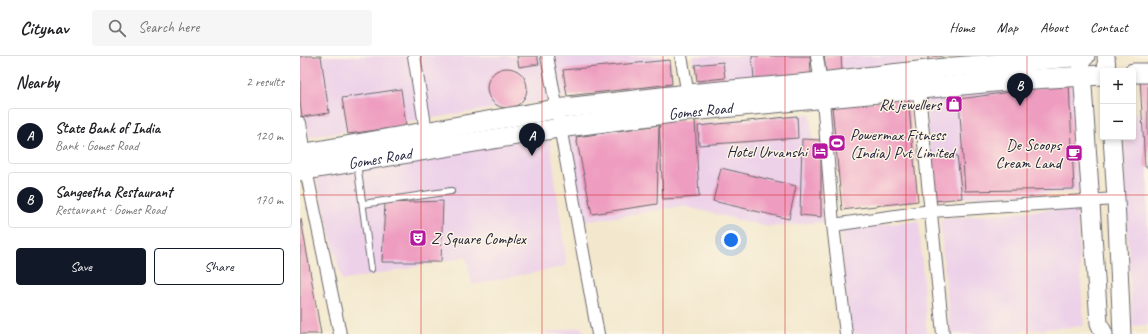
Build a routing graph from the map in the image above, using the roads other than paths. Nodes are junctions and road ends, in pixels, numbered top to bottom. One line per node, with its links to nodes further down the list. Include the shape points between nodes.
1 (414, 56): 20 (street)
2 (547, 56): 17 (street)
3 (681, 56): 16 (street)
4 (817, 56): 15 (street)
5 (1081, 56): 6 (main road, Gomes Road); 8 (main road, Gomes Road); 13 (street)
6 (1085, 56)
7 (1106, 56): 9 (street)
8 (953, 61): 14 (main road, Gomes Road)
9 (1107, 68)
10 (1148, 73): 12 (main road)
11 (1100, 74): 13 (main road, Gomes Road)
12 (1136, 74)
13 (1081, 75): 14 (main road, Gomes Road, via 1014,80); 26 (street)
14 (918, 80): 15 (main road, Gomes Road); 28 (street)
15 (822, 91): 16 (main road, Gomes Road); 29 (street)
16 (689, 103): 17 (main road, Gomes Road); 19 (main road, Gomes Road)
17 (556, 108): 19 (street); 20 (main road, Gomes Road)
18 (300, 123): 22 (street)
19 (559, 128): 23 (main road, Gomes Road); 32 (street)
20 (426, 131): 22 (main road, Gomes Road)
21 (1112, 140): 25 (street)
22 (303, 162): 23 (main road, Gomes Road); 31 (street)
23 (357, 162): 27 (lane)
24 (452, 191): 27 (lane)
25 (1116, 199): 26 (street); 36 (street)
26 (1090, 200): 28 (street); 35 (street, via 1098,323)
27 (362, 204): 30 (lane)
28 (931, 211): 29 (street); 34 (street)
29 (833, 225): 33 (street)
30 (371, 269)
31 (340, 334)
32 (598, 334)
33 (846, 334)
34 (943, 334)
35 (1104, 334)
36 (1122, 334)

